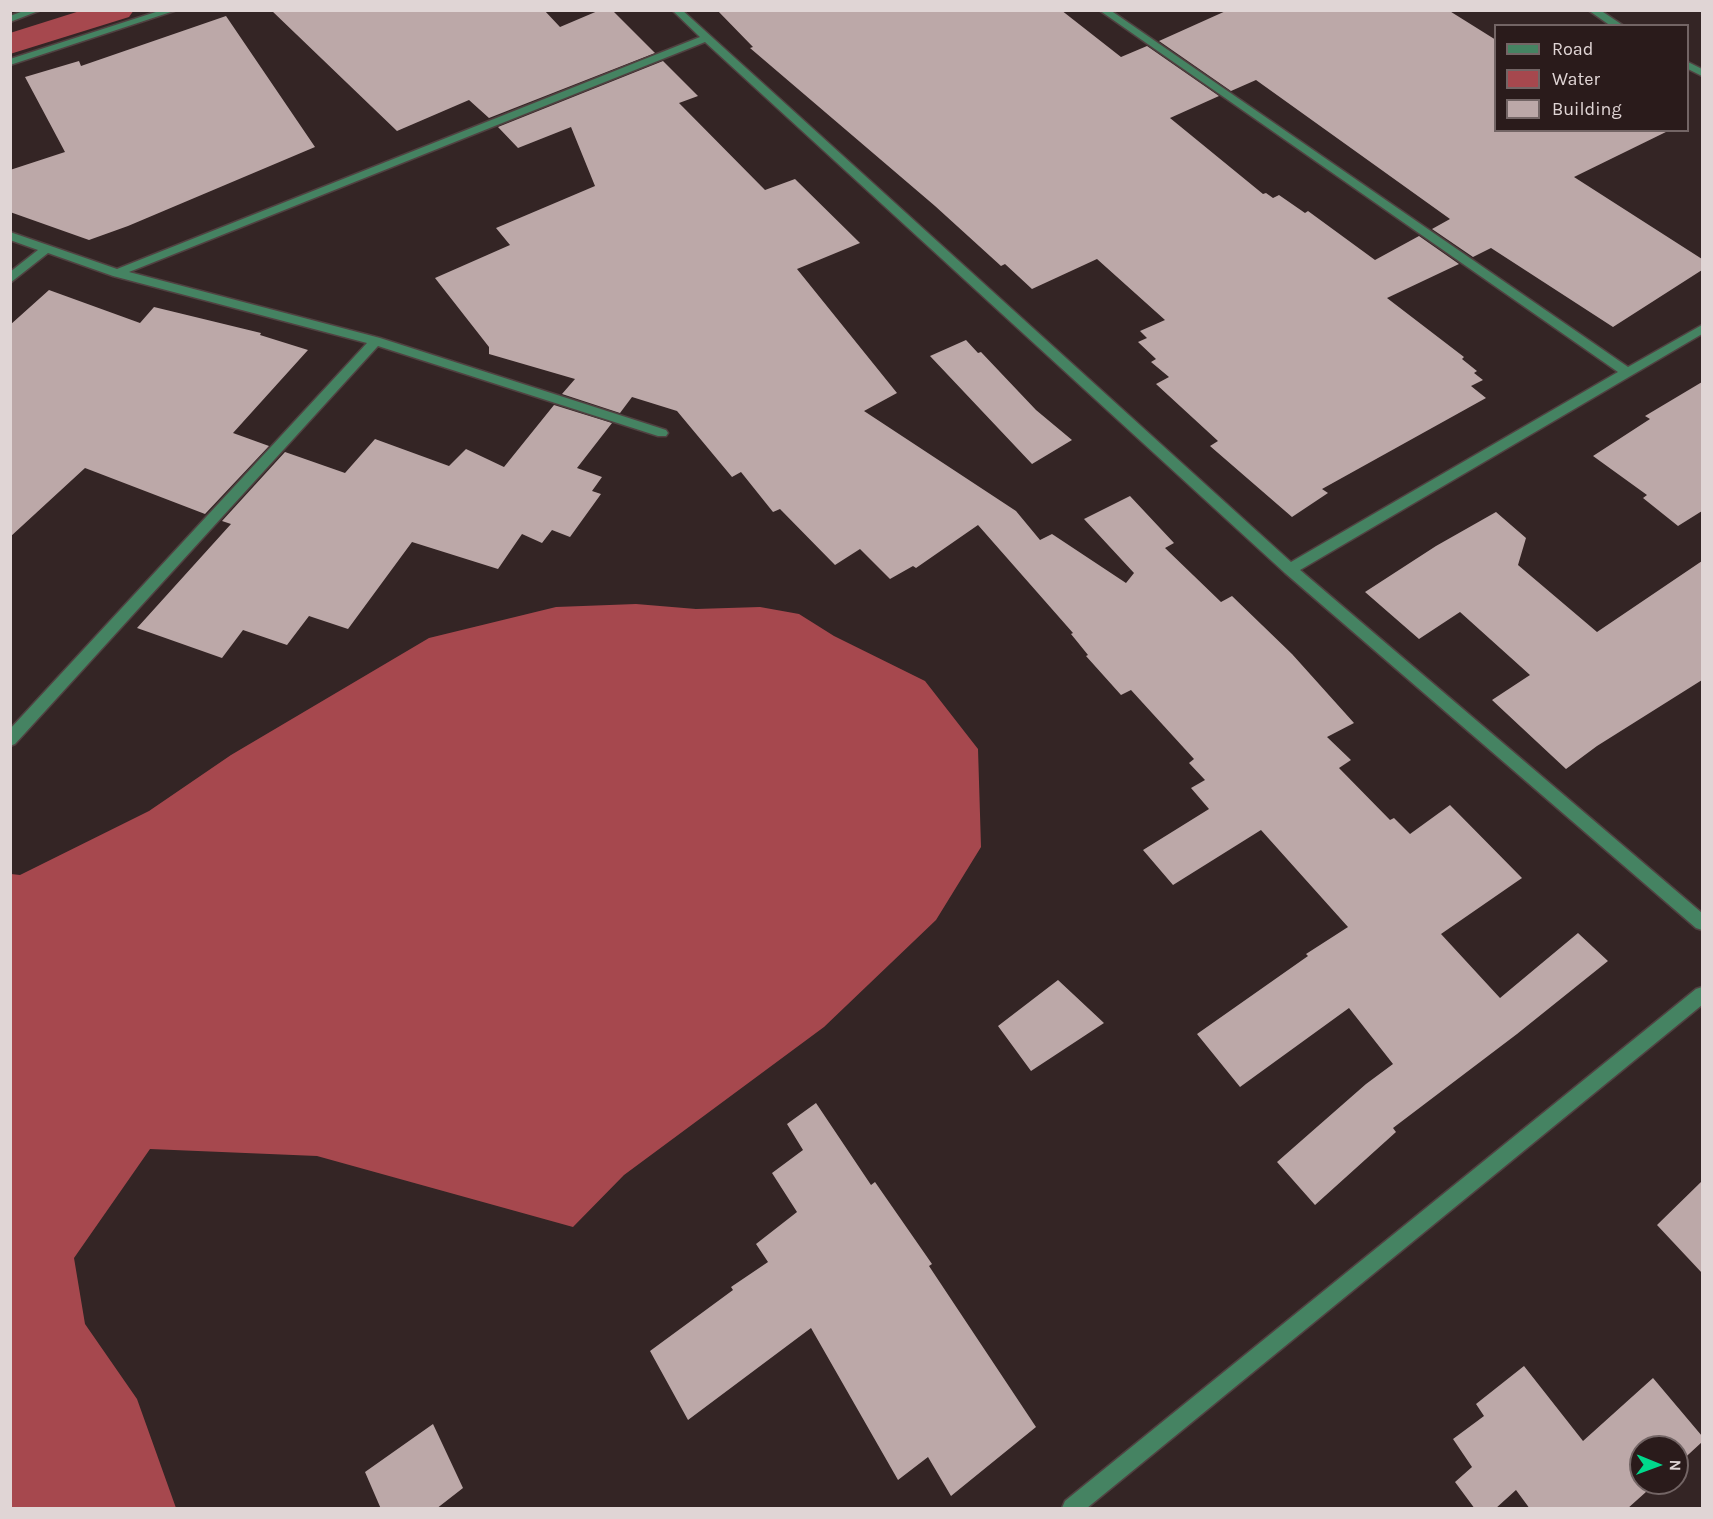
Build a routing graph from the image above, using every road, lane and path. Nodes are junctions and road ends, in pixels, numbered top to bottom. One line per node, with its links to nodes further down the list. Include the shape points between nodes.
1 (37, 10): 6 (street)
2 (173, 10): 9 (street)
3 (676, 10): 8 (street)
4 (1103, 10): 18 (street)
5 (1593, 10): 7 (street)
6 (10, 19)
7 (1616, 24)
8 (705, 38): 14 (street); 20 (street)
9 (10, 62)
10 (1689, 66): 11 (street)
11 (1702, 74)
12 (10, 236): 13 (street)
13 (46, 249): 14 (street); 15 (street)
14 (117, 273): 17 (street)
15 (10, 279)
16 (1702, 329): 18 (street)
17 (376, 341): 19 (street); 21 (street)
18 (1628, 373): 20 (street)
19 (662, 433)
20 (1290, 569): 22 (street)
21 (10, 740)
22 (1702, 923)
23 (1702, 995): 24 (street)
24 (1072, 1509)

